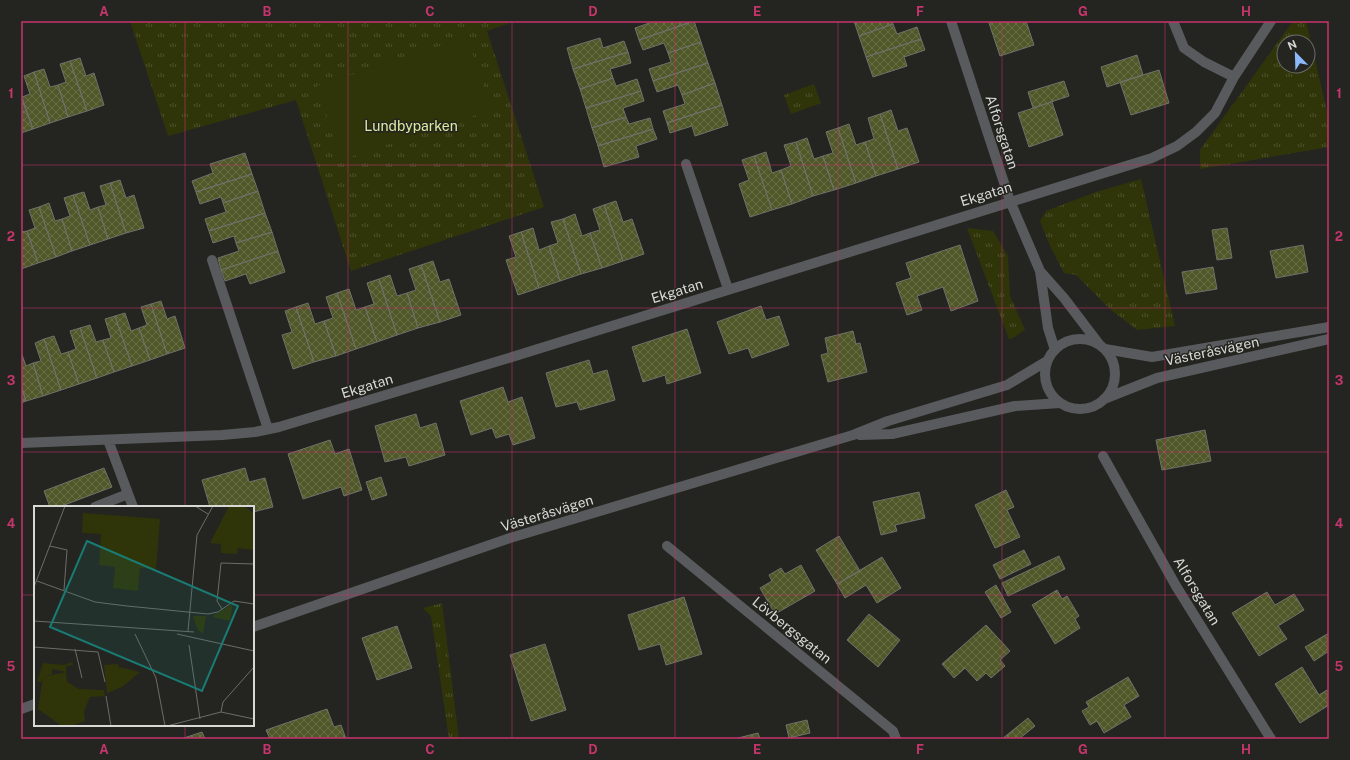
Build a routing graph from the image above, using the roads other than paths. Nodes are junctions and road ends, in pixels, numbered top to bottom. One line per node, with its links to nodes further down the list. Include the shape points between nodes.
1 (951, 21): 6 (street, Alforsgatan)
2 (1173, 21): 4 (street, via 1184,48)
3 (1272, 21): 4 (street, Ekgatan)
4 (1234, 78): 6 (street, Ekgatan, via 1215,113 1177,146 1152,158)
5 (686, 164): 9 (street)
6 (1010, 201): 8 (street, Alforsgatan); 9 (street, Ekgatan)
7 (212, 260): 17 (street)
8 (1040, 271): 12 (street, Alforsgatan); 13 (street, Alforsgatan, via 1048,328)
9 (728, 289): 17 (street, Ekgatan)
10 (1329, 327): 12 (street, Västeråsvägen, via 1152,357)
11 (1329, 339): 15 (street, Västeråsvägen, via 1157,378)
12 (1102, 347): 13 (street, via 1080,339 1066,342); 15 (street, via 1112,361 1115,376 1112,388)
13 (1055, 350): 14 (street)
14 (1048, 361): 16 (street, via 1045,374 1048,390); 18 (street, Västeråsvägen, via 1007,385 888,421)
15 (1104, 399): 16 (street, via 1086,409)
16 (1060, 403): 18 (street, Västeråsvägen, via 1015,406 892,434)
17 (268, 430): 19 (street, Ekgatan, via 222,435)
18 (853, 435): 26 (street, Västeråsvägen, via 510,538)
19 (108, 440): 20 (street, Ekgatan); 22 (street)
20 (21, 443)
21 (1103, 456): 30 (street, Alforsgatan, via 1176,586)
22 (128, 494): 23 (street); 24 (street)
23 (98, 506)
24 (133, 506)
25 (667, 546): 29 (street, Lövbergsgatan, via 894,730)
26 (254, 627)
27 (34, 704): 28 (street)
28 (21, 709)
29 (896, 739)
30 (1271, 739)

